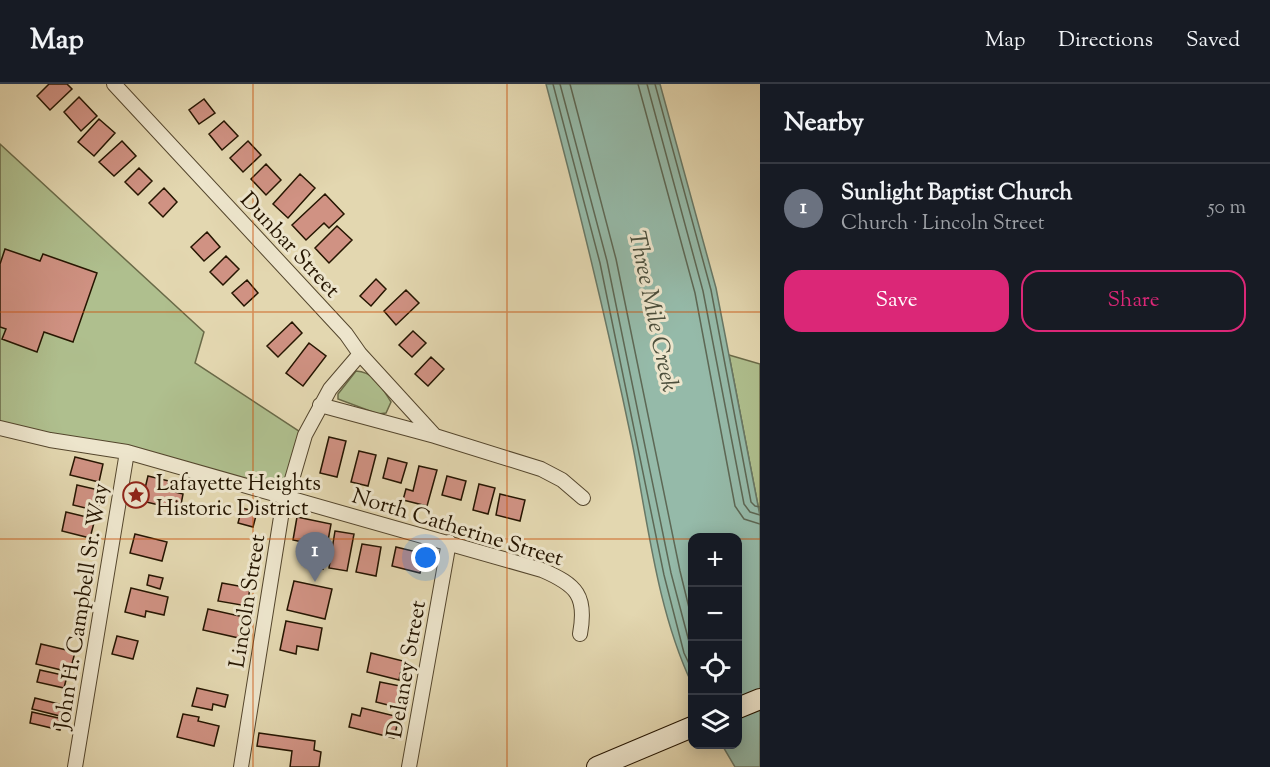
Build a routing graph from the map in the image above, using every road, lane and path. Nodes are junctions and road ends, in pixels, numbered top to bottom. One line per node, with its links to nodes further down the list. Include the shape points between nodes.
1 (114, 84): 2 (street, Dunbar Street, via 346,334)
2 (360, 354): 3 (street, Lincoln Street); 5 (street, Dunbar Street)
3 (320, 405): 5 (street); 7 (street, Lincoln Street, via 305,435)
4 (0, 428): 6 (street, North Catherine Street)
5 (435, 436): 8 (street, via 541,469)
6 (127, 453): 7 (street, North Catherine Street); 14 (street, John H. Campbell Sr. Way)
7 (289, 497): 9 (street, North Catherine Street); 15 (street, Lincoln Street, via 281,517)
8 (583, 498)
9 (449, 542): 10 (street, North Catherine Street, via 564,580 580,597 584,615); 16 (street, Delaney Street)
10 (580, 634)
11 (760, 699): 12 (main road)
12 (742, 706)
13 (686, 730): 17 (main road)
14 (75, 767)
15 (241, 767)
16 (409, 767)
17 (597, 767)

